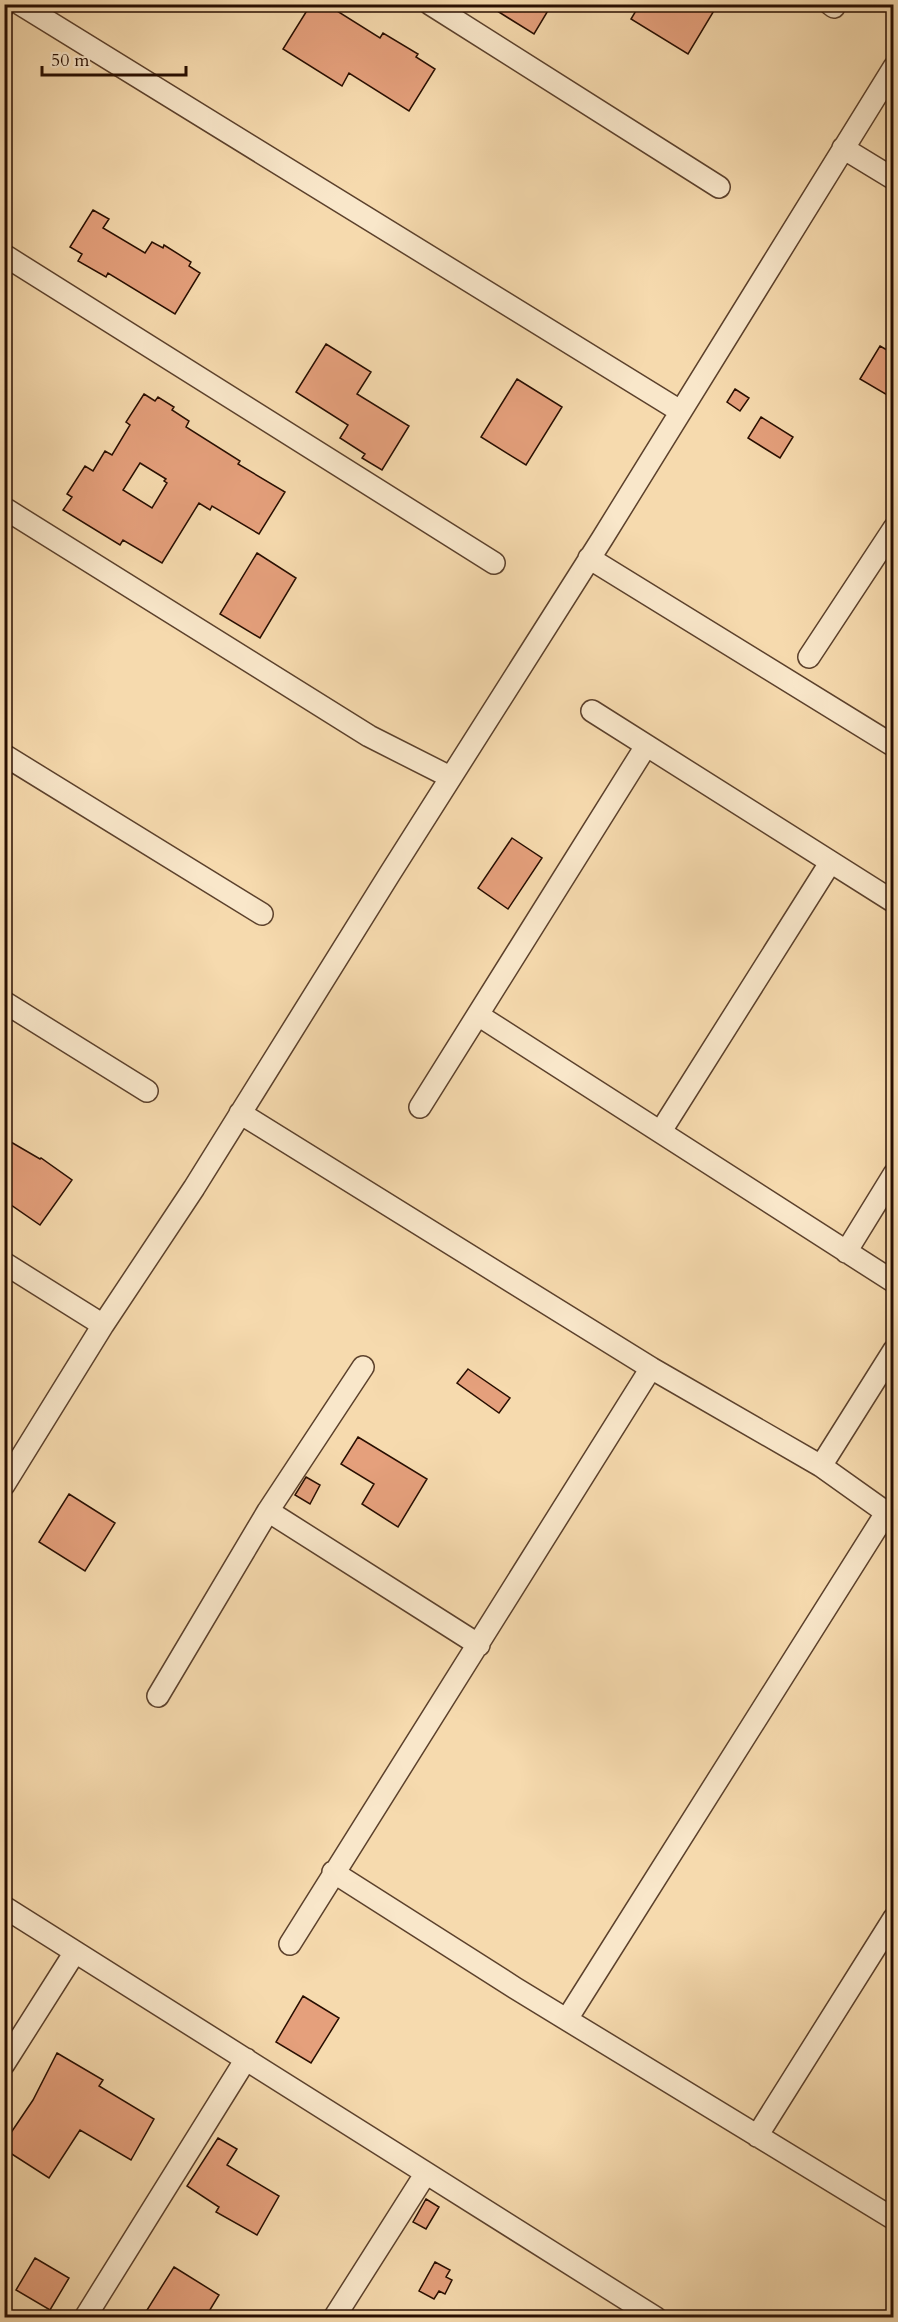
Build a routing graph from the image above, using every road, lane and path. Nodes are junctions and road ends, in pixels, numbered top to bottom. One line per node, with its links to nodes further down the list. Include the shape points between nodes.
1 (20, 4): 8 (street)
2 (430, 4): 6 (street)
3 (894, 67): 4 (street)
4 (843, 148): 5 (street); 8 (street)
5 (894, 179)
6 (719, 187)
7 (4, 255): 13 (street)
8 (680, 411): 12 (street)
9 (4, 508): 19 (street, via 369,736)
10 (894, 528): 11 (street)
11 (887, 555): 14 (street)
12 (589, 558): 17 (street); 19 (street)
13 (494, 563)
14 (809, 657)
15 (592, 711): 16 (street)
16 (646, 746): 20 (street); 24 (street)
17 (894, 746)
18 (4, 755): 22 (street)
19 (450, 777): 27 (street)
20 (830, 863): 21 (street); 28 (street)
21 (894, 902)
22 (262, 914)
23 (4, 1002): 25 (street)
24 (478, 1015): 26 (street); 28 (street)
25 (147, 1091)
26 (420, 1107)
27 (240, 1113): 33 (street); 36 (street)
28 (661, 1131): 30 (street)
29 (894, 1174): 30 (street)
30 (846, 1252): 32 (street)
31 (4, 1263): 33 (street)
32 (894, 1282)
33 (103, 1325): 38 (street)
34 (894, 1350): 37 (street)
35 (363, 1367): 39 (street)
36 (651, 1368): 37 (street); 41 (street)
37 (821, 1466): 40 (street)
38 (4, 1485)
39 (268, 1511): 41 (street); 42 (street)
40 (890, 1516): 48 (street)
41 (479, 1646): 43 (street)
42 (158, 1696)
43 (333, 1872): 46 (street); 48 (street)
44 (4, 1907): 47 (street)
45 (894, 1918): 51 (street)
46 (290, 1944)
47 (75, 1952): 49 (street); 50 (street)
48 (567, 2019): 51 (street)
49 (246, 2059): 52 (street); 54 (street)
50 (4, 2064)
51 (757, 2136): 53 (street)
52 (426, 2173): 55 (street); 56 (street)
53 (894, 2219)
54 (86, 2316)
55 (333, 2318)
56 (656, 2318)

